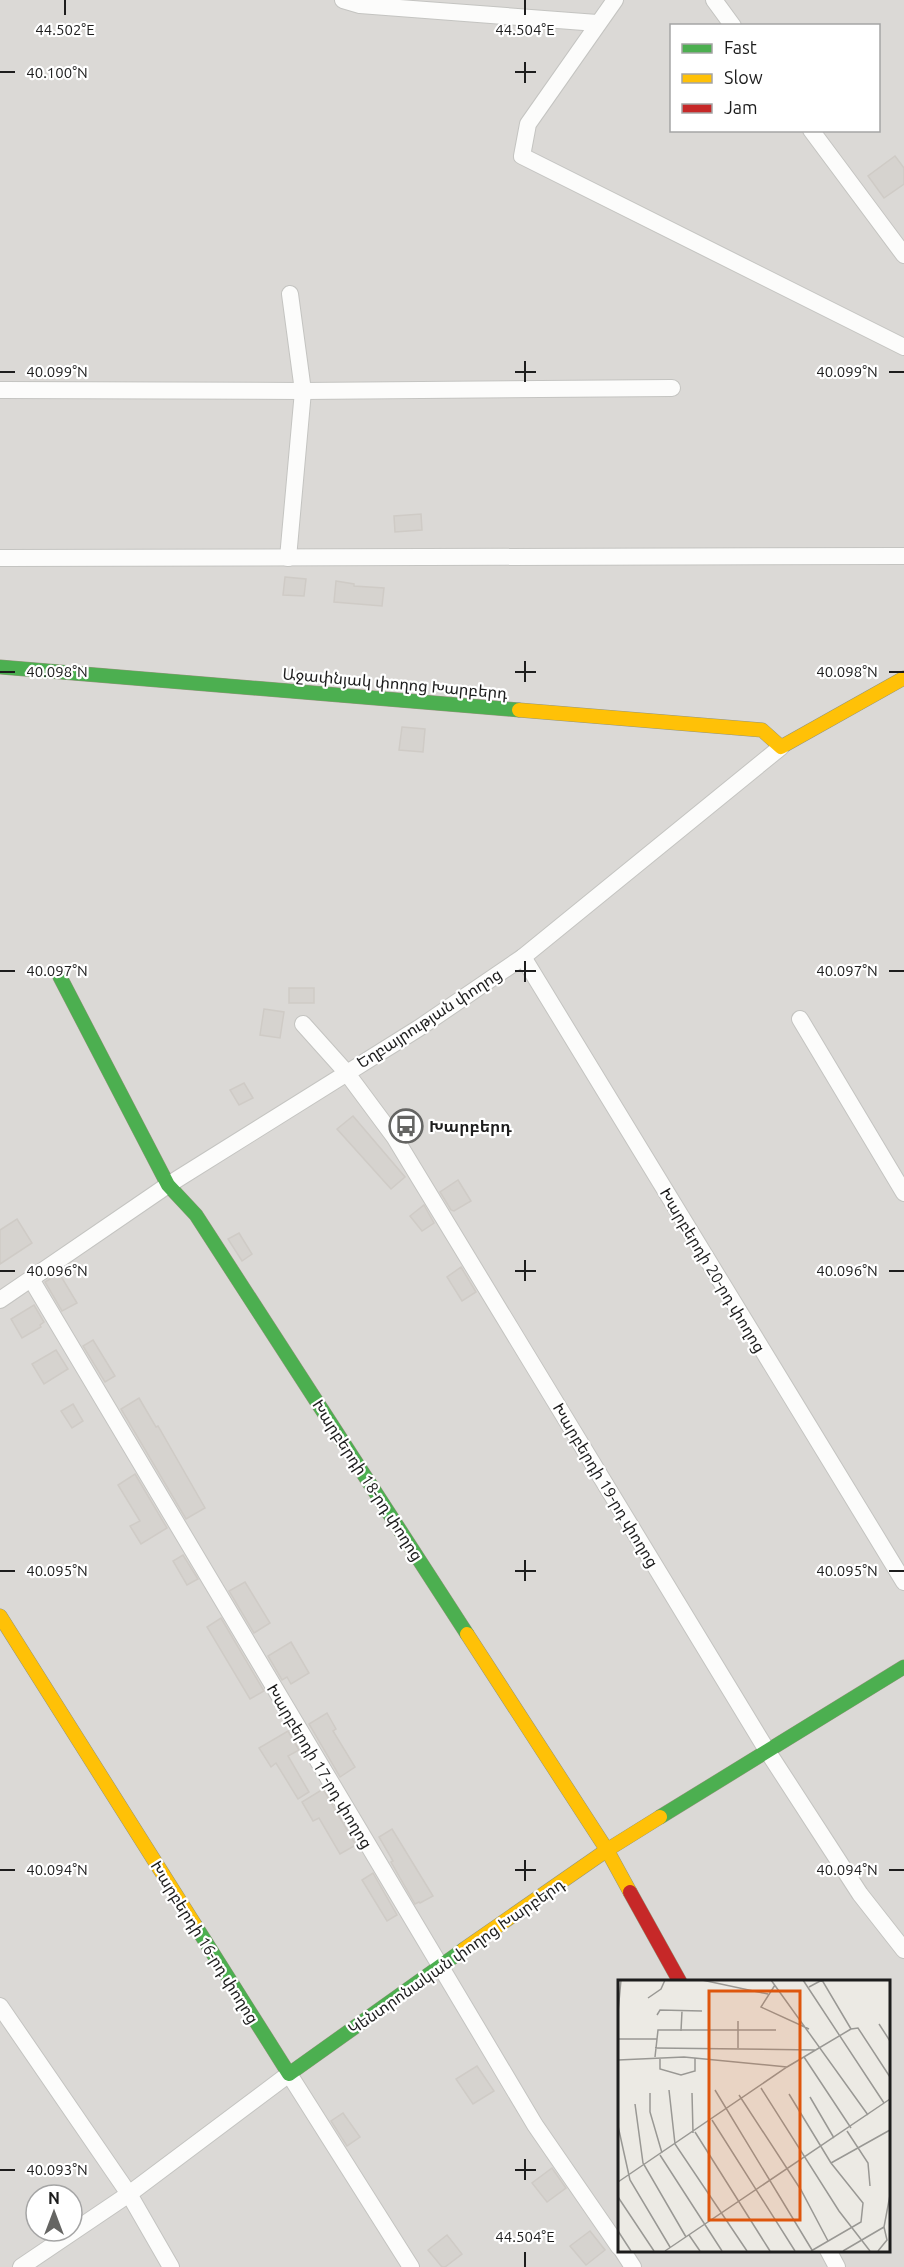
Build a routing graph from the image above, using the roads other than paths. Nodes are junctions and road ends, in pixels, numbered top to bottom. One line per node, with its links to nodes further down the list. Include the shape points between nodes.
1 (343, 0): 4 (street, via 360,5)
2 (615, 0): 4 (street)
3 (714, 0): 5 (street)
4 (597, 23): 9 (street, via 528,124 522,156)
5 (732, 24)
6 (812, 132): 7 (street)
7 (904, 255)
8 (290, 294): 12 (street)
9 (904, 347)
10 (672, 388): 12 (street)
11 (0, 390): 12 (street)
12 (303, 391): 15 (street)
13 (904, 556): 15 (street)
14 (0, 558): 15 (street)
15 (288, 558)
16 (0, 667): 18 (street, Աջափնյակ փողոց Խարբերդ, via 762,730)
17 (904, 678): 18 (street, Եղբայրության փողոց)
18 (781, 747): 19 (street, Եղբայրության փողոց)
19 (523, 957): 23 (street, Եղբայրության փողոց); 28 (street, Խարբերդի 20-րդ փողոց)
20 (60, 977): 24 (street, Խարբերդի 18-րդ փողոց)
21 (800, 1019): 25 (street)
22 (303, 1024): 23 (street, Խարբերդի 19-րդ փողոց)
23 (346, 1072): 24 (street, Եղբայրության փողոց); 31 (street, Խարբերդի 19-րդ փողոց, via 395,1138)
24 (168, 1185): 26 (street, Եղբայրության փողոց); 32 (street, Խարբերդի 18-րդ փողոց, via 196,1215)
25 (904, 1193)
26 (32, 1279): 27 (street, Եղբայրության փողոց); 34 (street, Խարբերդի 17-րդ փողոց)
27 (0, 1300)
28 (904, 1582)
29 (0, 1616): 37 (street, Խարբերդի 16-րդ փողոց)
30 (904, 1667): 31 (street, Կենտրոնական փողոց Խարբերդ)
31 (768, 1752): 32 (street, Կենտրոնական փողոց Խարբերդ); 33 (street, Խարբերդի 19-րդ փողոց, via 860,1894)
32 (607, 1850): 34 (street, Կենտրոնական փողոց Խարբերդ); 35 (street, Խարբերդի 18-րդ փողոց)
33 (904, 1950)
34 (439, 1966): 37 (street, Կենտրոնական փողոց Խարբերդ); 39 (street, Խարբերդի 17-րդ փողոց, via 535,2126)
35 (679, 1980)
36 (0, 2006): 38 (street)
37 (289, 2074): 38 (street, Կենտրոնական փողոց Խարբերդ); 44 (street, Խարբերդի 16-րդ փողոց)
38 (129, 2194): 42 (street, Կենտրոնական փողոց Խարբերդ); 43 (street)
39 (618, 2246)
40 (622, 2252): 45 (street, Խարբերդի 17-րդ փողոց)
41 (829, 2252): 46 (street)
42 (21, 2267)
43 (171, 2267)
44 (411, 2267)
45 (633, 2267)
46 (837, 2267)

